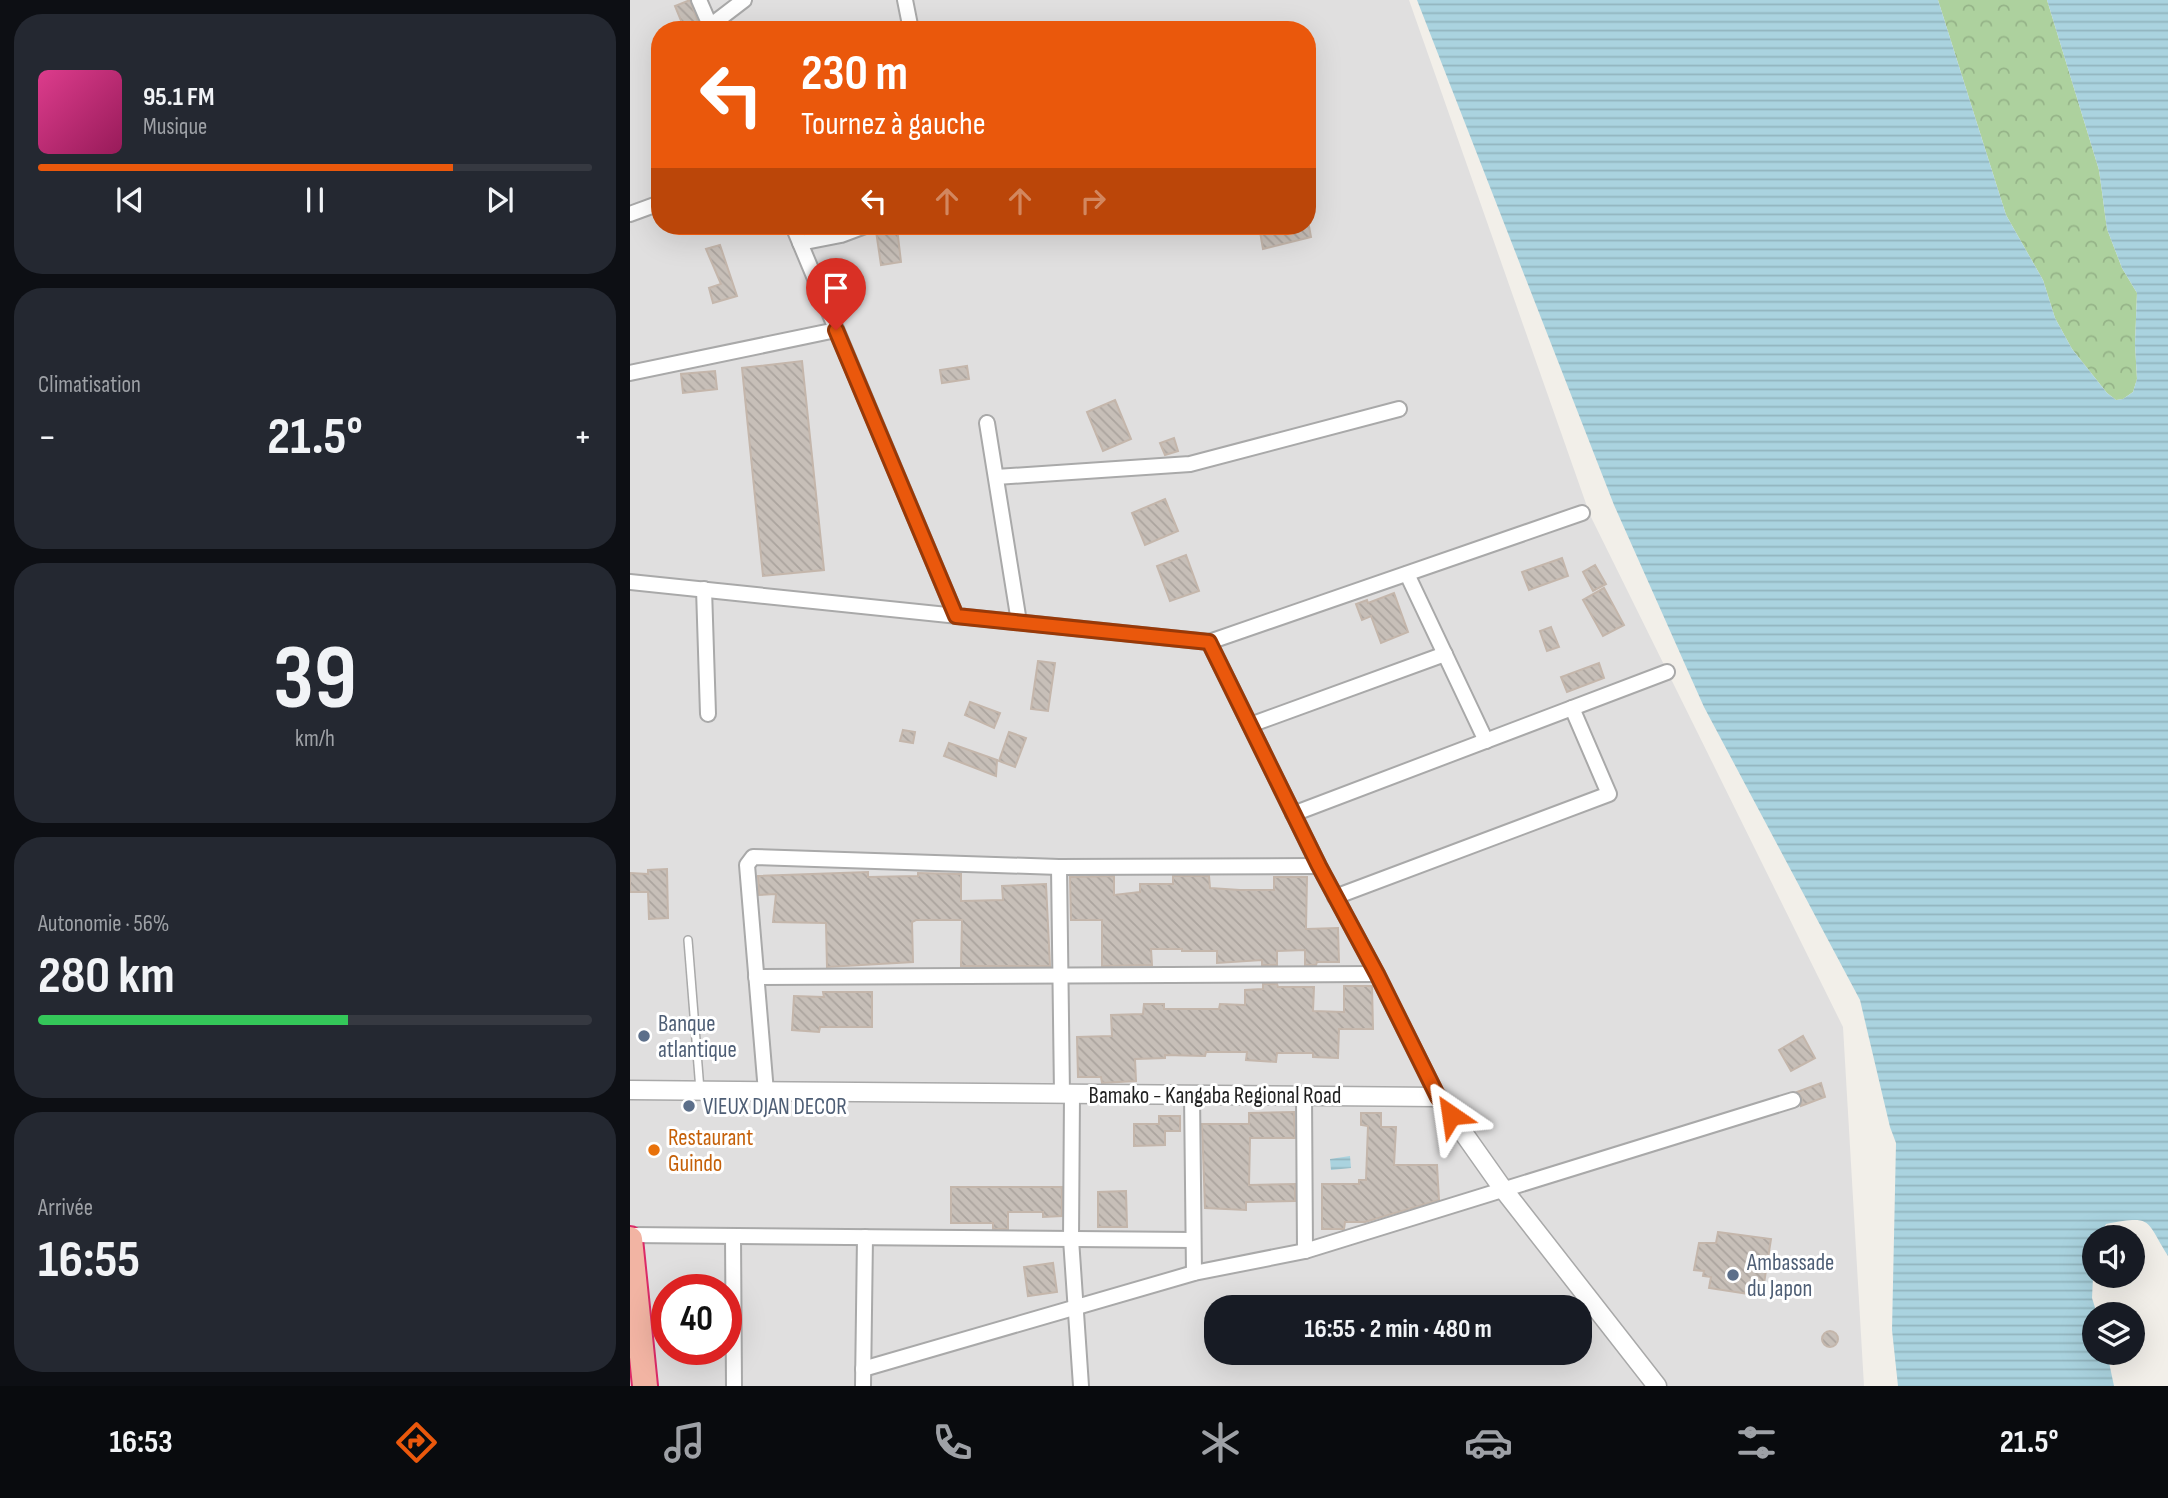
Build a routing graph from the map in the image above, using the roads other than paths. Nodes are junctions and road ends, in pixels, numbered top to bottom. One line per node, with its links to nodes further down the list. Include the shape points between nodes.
1 (699, 0): 4 (street)
2 (744, 0): 5 (street)
3 (905, 0): 6 (street)
4 (708, 21)
5 (719, 21)
6 (909, 21)
7 (651, 206): 8 (street)
8 (630, 214)
9 (797, 235): 11 (street)
10 (841, 235): 11 (street)
11 (800, 243): 12 (street)
12 (836, 330): 13 (street); 21 (street)
13 (630, 373)
14 (1399, 409): 16 (street, via 1190,464)
15 (987, 423): 16 (street)
16 (996, 477): 22 (street)
17 (1582, 513): 18 (street)
18 (1407, 574): 23 (street); 24 (street)
19 (630, 582): 20 (street)
20 (704, 589): 21 (street); 27 (street)
21 (956, 616): 22 (street)
22 (1018, 622): 23 (street)
23 (1209, 642): 28 (street)
24 (1445, 654): 28 (street); 29 (street)
25 (1667, 672): 26 (street)
26 (1572, 708): 29 (street); 33 (street, via 1609,794)
27 (708, 714)
28 (1250, 726): 30 (street)
29 (1486, 741): 30 (street)
30 (1293, 814): 31 (street)
31 (1319, 866): 32 (street); 33 (street)
32 (1059, 867): 36 (street); 37 (street, via 753,857 747,865)
33 (1335, 897): 35 (street)
34 (688, 940): 39 (lane)
35 (1377, 974): 36 (street); 44 (street)
36 (1060, 975): 37 (street); 41 (street)
37 (756, 977): 40 (street)
38 (630, 1090): 39 (street, Bamako - Kangaba Regional Road)
39 (700, 1091): 40 (street, Bamako - Kangaba Regional Road)
40 (766, 1092): 41 (street, Bamako - Kangaba Regional Road)
41 (1067, 1094): 42 (street, Bamako - Kangaba Regional Road); 50 (street)
42 (1192, 1094): 43 (street, Bamako - Kangaba Regional Road); 51 (street)
43 (1304, 1095): 44 (street, Bamako - Kangaba Regional Road); 52 (street)
44 (1438, 1097): 46 (street)
45 (1793, 1100): 46 (street)
46 (1503, 1189): 52 (street); 60 (street)
47 (733, 1236): 48 (street); 49 (street); 57 (street)
48 (630, 1237): 56 (highway)
49 (865, 1237): 50 (street); 55 (street)
50 (1071, 1239): 51 (street); 54 (street)
51 (1194, 1240): 53 (street)
52 (1305, 1251): 53 (street)
53 (1194, 1273): 54 (street)
54 (1076, 1308): 55 (street); 59 (street)
55 (863, 1369): 58 (street)
56 (645, 1386)
57 (734, 1386)
58 (863, 1386)
59 (1081, 1386)
60 (1657, 1386)

